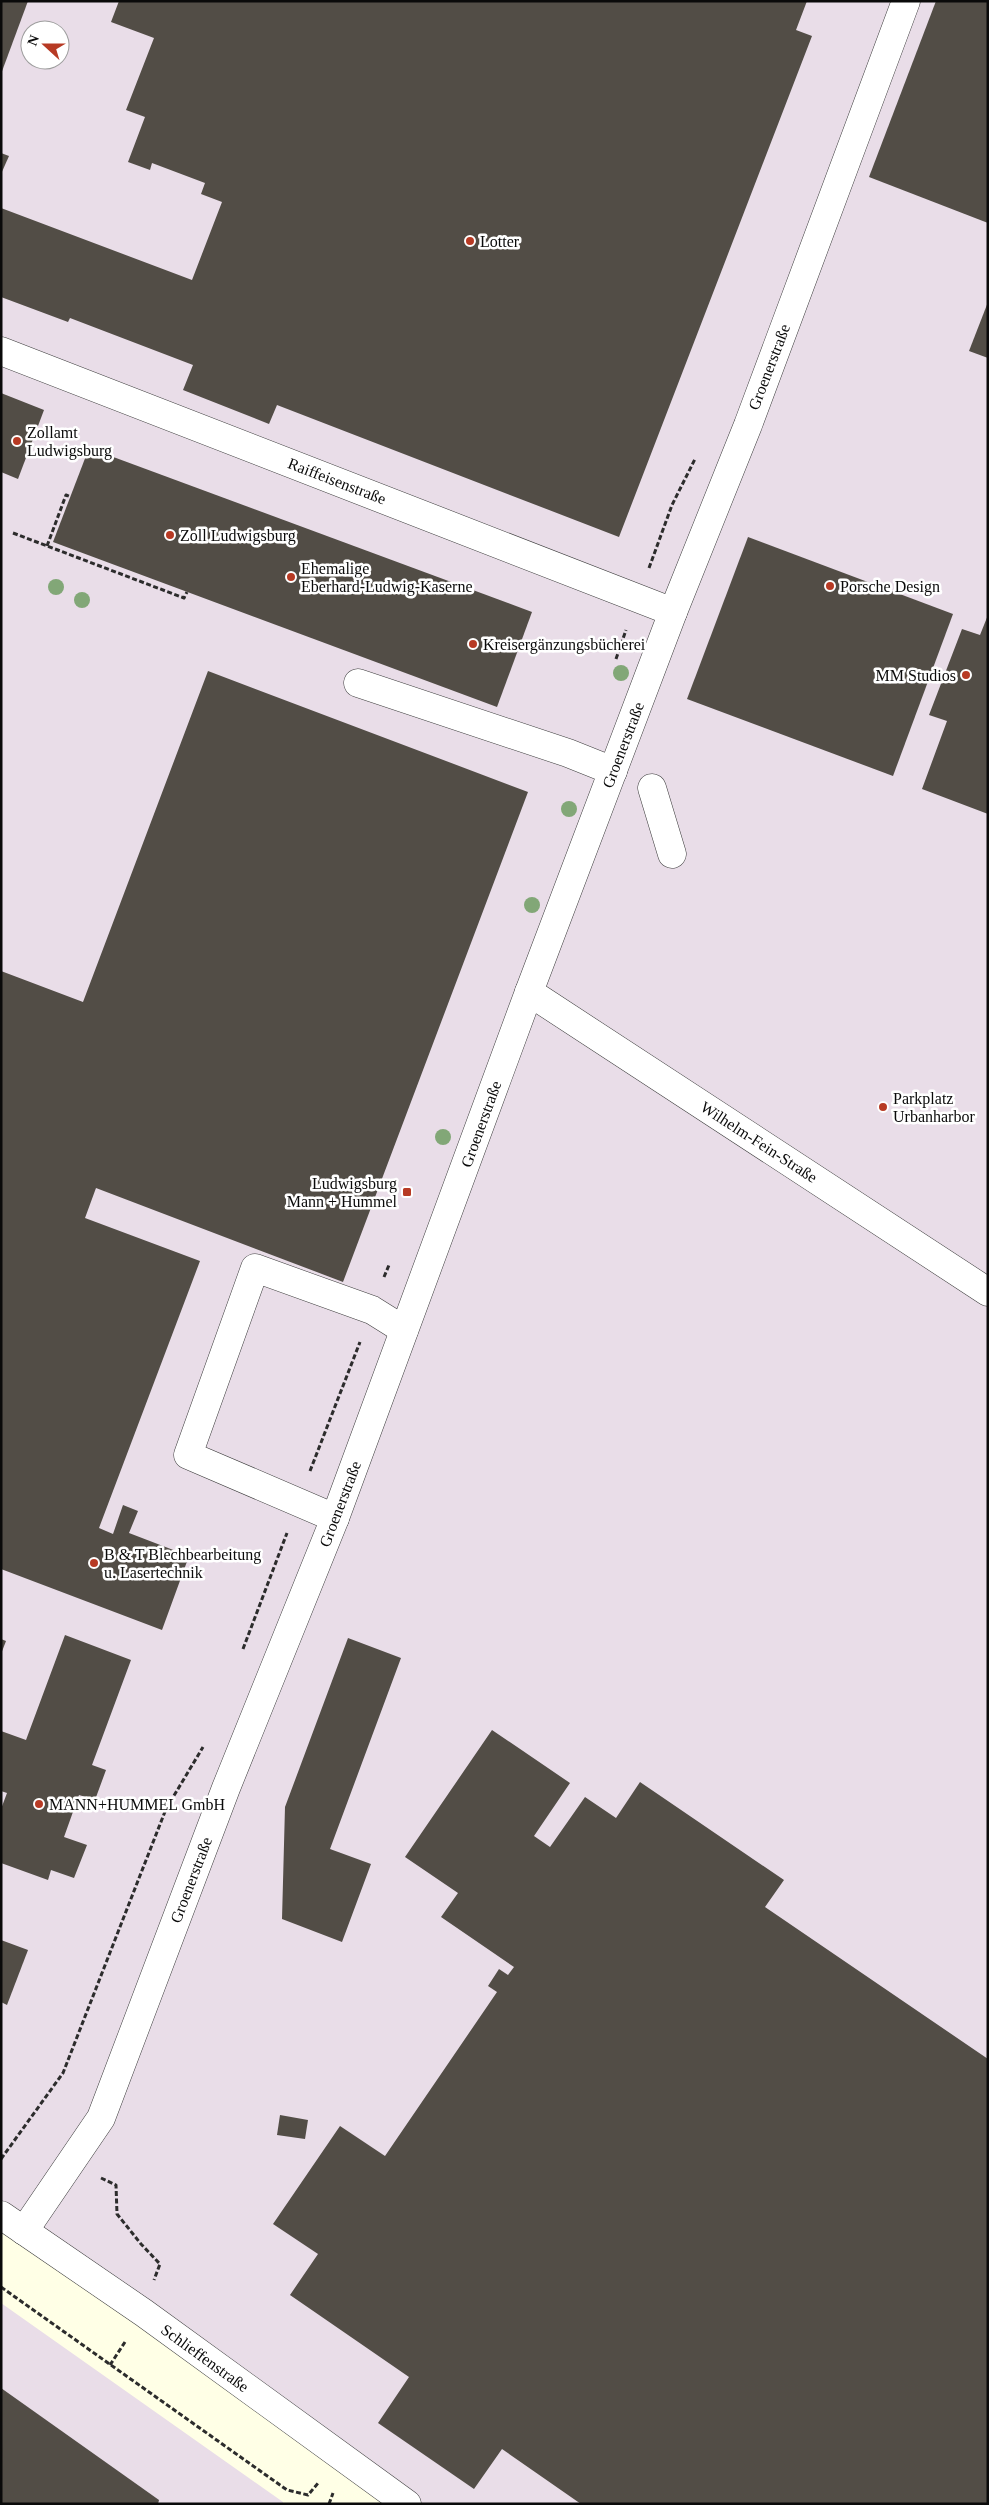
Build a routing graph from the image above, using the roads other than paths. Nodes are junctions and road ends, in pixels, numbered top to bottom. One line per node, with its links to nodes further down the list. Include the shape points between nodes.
1 (906, 1): 3 (street, Groenerstraße, via 754,408)
2 (1, 351): 3 (street, Raiffeisenstraße)
3 (673, 612): 5 (street, Groenerstraße)
4 (358, 683): 5 (street)
5 (614, 771): 8 (street, Groenerstraße)
6 (652, 788): 7 (street)
7 (672, 854)
8 (529, 992): 9 (street, Wilhelm-Fein-Straße); 10 (street, Groenerstraße)
9 (988, 1292)
10 (404, 1330): 11 (street, Groenerstraße); 11 (street, via 372,1310 255,1268 188,1455)
11 (335, 1518): 13 (street, Groenerstraße, via 226,1788 101,2118)
12 (1, 2215): 13 (street, Schlieffenstraße)
13 (24, 2231): 14 (street, Schlieffenstraße, via 144,2312)
14 (407, 2504)

